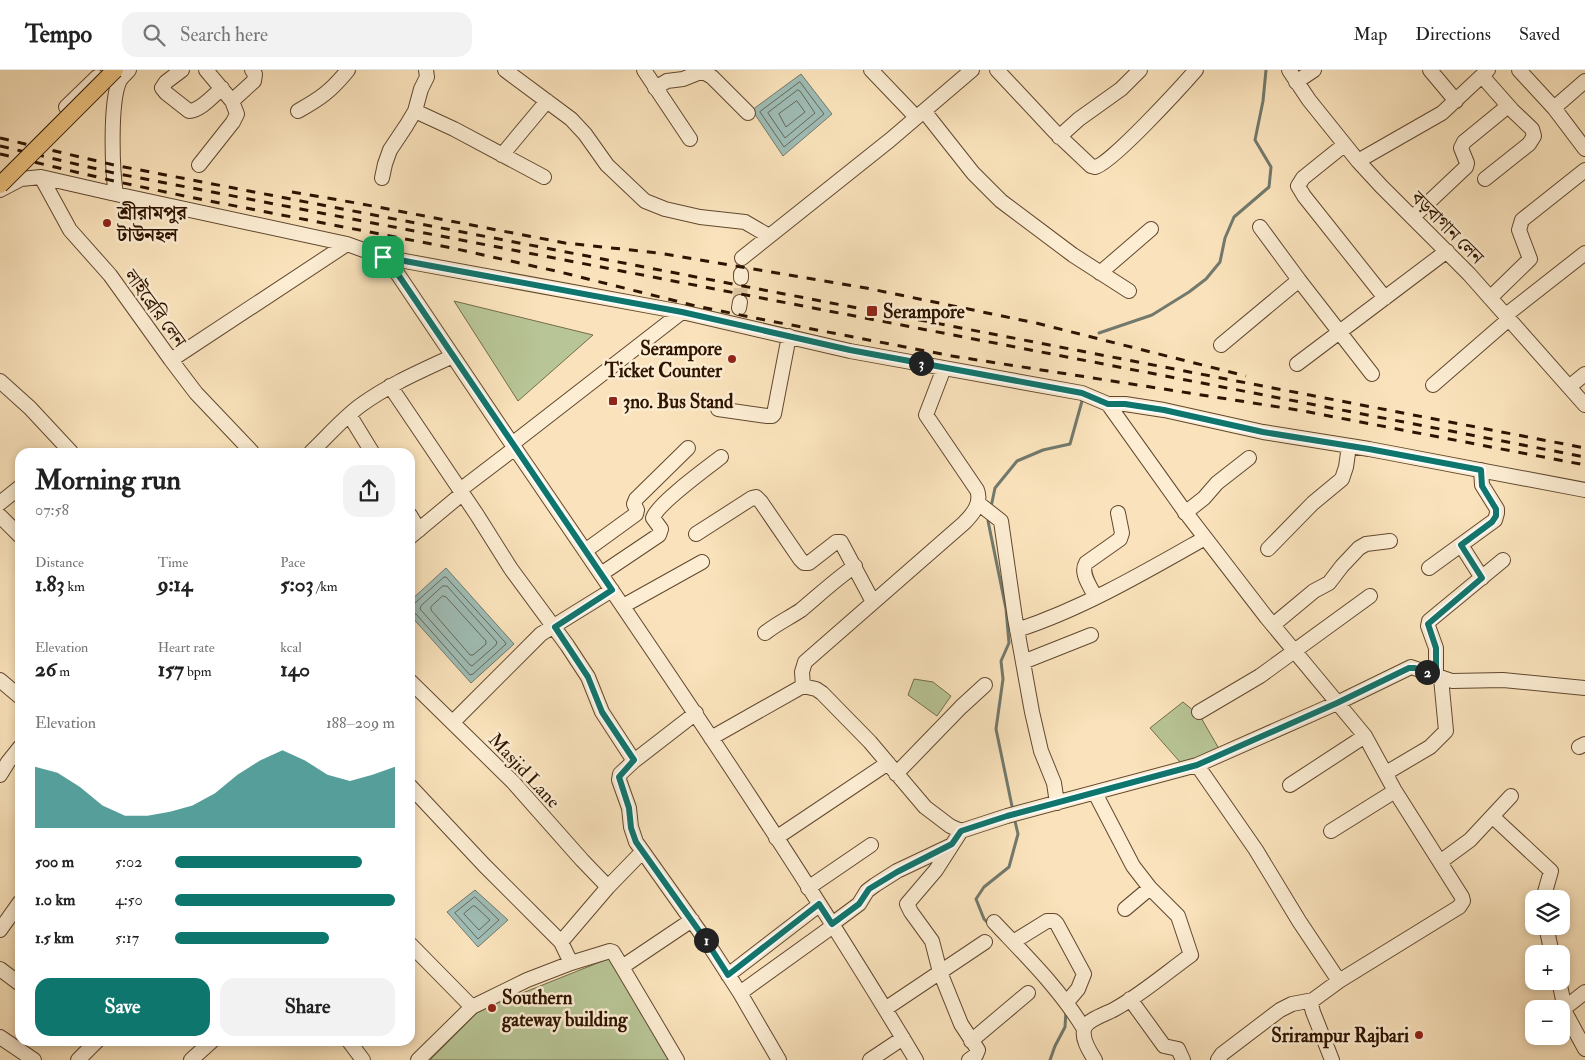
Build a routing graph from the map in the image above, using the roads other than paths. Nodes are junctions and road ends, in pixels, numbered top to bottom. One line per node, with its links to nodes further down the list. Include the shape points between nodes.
1 (104, 70): 28 (street)
2 (115, 70): 46 (main road, bridge)
3 (129, 70): 48 (street, via 119,83 115,102)
4 (182, 70): 22 (street, via 162,88 189,111)
5 (206, 70): 22 (street)
6 (252, 70): 24 (street, via 254,81)
7 (348, 70): 30 (street, via 320,99)
8 (426, 70): 31 (street, via 428,76)
9 (644, 70): 23 (street)
10 (871, 70): 33 (street)
11 (972, 70): 33 (street)
12 (997, 70): 34 (street)
13 (1140, 70): 34 (street)
14 (1196, 70): 34 (street, via 1099,167 1091,166)
15 (1314, 70): 20 (street)
16 (1430, 70): 26 (street)
17 (1519, 70): 29 (street)
18 (511, 71): 25 (street)
19 (1485, 73): 26 (street); 27 (street)
20 (1293, 76): 36 (street, বড়বাগান লেন)
21 (1585, 81): 29 (street)
22 (222, 88): 24 (street)
23 (655, 88): 32 (street, via 674,79 705,73); 35 (street)
24 (232, 101): 40 (street, via 236,117)
25 (547, 101): 38 (street); 52 (street, via 585,134 607,165 645,201 700,217 745,222)
26 (1456, 101): 39 (street, via 1432,119)
27 (1508, 106): 45 (street, via 1532,129 1533,140); 49 (street, via 1464,142 1461,148 1466,167)
28 (66, 107)
29 (1554, 108): 37 (street)
30 (298, 111)
31 (415, 111): 38 (street); 44 (street, via 390,150)
32 (748, 113)
33 (920, 114): 52 (street); 58 (street, via 996,196 1034,228)
34 (1060, 137)
35 (690, 139)
36 (1344, 145): 39 (street, বড়বাগান লেন); 61 (street, via 1303,178 1298,186)
37 (1585, 149)
38 (502, 155): 43 (street)
39 (1358, 161): 49 (street, বড়বাগান লেন)
40 (199, 165)
41 (1585, 170): 62 (street, via 1522,220 1518,230 1530,259)
42 (41, 177): 47 (street, via 21,179); 48 (street); 69 (street, লাইব্রেরি লেন, via 64,220 110,276)
43 (544, 177)
44 (382, 178)
45 (1485, 179)
46 (0, 185)
47 (0, 190)
48 (116, 194): 53 (street)
49 (1413, 218): 54 (street, বড়বাগান লেন)
50 (1260, 227): 59 (street)
51 (1151, 229): 58 (street)
52 (769, 236): 57 (street)
53 (347, 244): 56 (street); 69 (street)
54 (1447, 251): 61 (street); 62 (street, বড়বাগান লেন)
55 (1585, 252): 64 (street)
56 (383, 257): 63 (street); 68 (street)
57 (742, 258)
58 (1100, 273): 60 (street)
59 (1298, 280): 65 (street); 67 (street)
60 (1129, 291)
61 (1385, 298): 65 (street)
62 (1490, 298): 64 (street, বড়বাগান লেন)
63 (682, 312): 66 (street); 82 (street)
64 (1508, 317): 75 (street); 77 (street, বড়বাগান লেন)
65 (1340, 332): 70 (street); 72 (street)
66 (789, 336): 71 (street); 80 (street, via 774,414 767,416)
67 (1221, 345)
68 (453, 356): 76 (street); 82 (street)
69 (171, 360): 85 (street, লাইব্রেরি লেন, via 196,393)
70 (1297, 364)
71 (944, 368): 78 (street, via 1082,393); 96 (street, via 926,415 977,490)
72 (1372, 374)
73 (1585, 374): 77 (street)
74 (0, 381): 84 (street, via 30,408)
75 (1433, 385)
76 (390, 386): 81 (street); 94 (street)
77 (1569, 387): 79 (street, বড়বাগান লেন)
78 (1108, 404): 83 (street, via 1164,410 1263,432); 98 (street)
79 (1585, 405)
80 (718, 409)
81 (350, 416): 86 (street); 87 (street)
82 (514, 446): 94 (street); 107 (street)
83 (1350, 446): 91 (street); 106 (street, via 1342,479)
84 (64, 448)
85 (248, 448)
86 (315, 448)
87 (370, 448)
88 (688, 448): 107 (street, via 636,499 636,514)
89 (721, 457): 112 (street, via 654,514 653,518 661,530 657,537)
90 (1249, 458): 98 (street)
91 (1481, 470): 92 (street); 105 (street, via 1482,486 1496,509 1496,516)
92 (1585, 490)
93 (15, 491): 95 (street)
94 (462, 492): 101 (street); 120 (street, via 511,569)
95 (0, 503)
96 (978, 503): 117 (street, via 964,523); 121 (street, via 1000,521)
97 (1118, 513): 115 (street, via 1120,539 1084,567)
98 (1185, 513): 103 (street)
99 (0, 516): 100 (street)
100 (15, 531)
101 (415, 532)
102 (696, 534): 110 (street, via 756,498 762,502 802,562 809,563 839,542)
103 (1205, 538): 115 (street); 119 (street)
104 (1390, 541): 119 (street, via 1359,548 1328,583)
105 (1461, 545): 111 (street); 113 (street)
106 (1268, 549)
107 (585, 551): 112 (street)
108 (1504, 560): 113 (street)
109 (702, 562): 118 (street)
110 (855, 566): 117 (street); 122 (street)
111 (1429, 568)
112 (601, 574): 114 (street)
113 (1482, 578): 126 (street, via 1428,624 1436,648)
114 (612, 590): 118 (street); 120 (street)
115 (1095, 596): 121 (street, via 1044,621)
116 (1370, 596): 124 (street)
117 (873, 602): 130 (street, via 805,662)
118 (623, 606): 135 (street)
119 (1273, 625): 124 (street)
120 (555, 627): 136 (street, via 532,642); 140 (street, via 588,677 602,712)
121 (1017, 630): 125 (street)
122 (765, 633)
123 (1091, 635): 125 (street)
124 (1294, 650): 133 (street); 134 (street, via 1260,676)
125 (1023, 662): 150 (street, via 1034,722 1054,782)
126 (1438, 677): 131 (street, via 1452,681 1510,680); 133 (street, via 1409,668); 143 (street, via 1447,727 1444,734 1430,748)
127 (0, 680): 132 (street)
128 (985, 685): 142 (street)
129 (415, 686): 136 (street, Masjid Lane)
130 (803, 686): 138 (street); 142 (street, via 822,693)
131 (1585, 688)
132 (15, 693)
133 (1337, 703): 137 (street); 141 (street)
134 (1199, 712)
135 (696, 713): 138 (street); 140 (street)
136 (453, 722): 159 (street, Masjid Lane, via 513,782)
137 (1366, 736): 143 (street); 145 (street)
138 (711, 738): 154 (street)
139 (15, 753): 144 (street)
140 (634, 760): 157 (street, via 620,774 619,780 629,808 633,835)
141 (1197, 765): 148 (street); 180 (street, via 1256,850)
142 (892, 768): 152 (street, via 932,813); 154 (street)
143 (1386, 773): 147 (street)
144 (0, 775)
145 (1290, 785)
146 (415, 791): 170 (street)
147 (1395, 791): 153 (street); 158 (street)
148 (1095, 793): 150 (street); 161 (street, via 1133,866)
149 (1511, 796): 151 (street)
150 (1057, 803): 152 (street)
151 (1493, 817): 158 (street, via 1470,840); 162 (street, via 1551,871)
152 (961, 831): 155 (street)
153 (1331, 832)
154 (776, 838): 160 (street)
155 (952, 844): 168 (street, via 875,885 859,904); 177 (street, via 936,870 907,904 932,941)
156 (871, 845): 160 (street)
157 (642, 852): 159 (street); 166 (street)
158 (1440, 862): 180 (street, via 1462,897 1462,904)
159 (608, 887): 170 (street)
160 (808, 888): 163 (street)
161 (1150, 888): 164 (street); 184 (street, via 1178,916 1191,954)
162 (1546, 890)
163 (819, 904): 168 (street); 178 (street)
164 (1125, 909)
165 (5, 913): 169 (street)
166 (692, 920): 175 (street); 178 (street)
167 (994, 922): 172 (street)
168 (832, 925): 182 (street); 189 (street)
169 (0, 930)
170 (561, 942): 174 (street)
171 (985, 942): 177 (street)
172 (1012, 942): 186 (street); 186 (street, via 1047,921 1057,924 1084,974 1078,989)
173 (415, 949): 188 (street)
174 (571, 963): 175 (street, via 611,951); 188 (street)
175 (622, 967): 204 (street)
176 (0, 969): 179 (street)
177 (940, 972): 189 (street); 194 (street, via 960,1024)
178 (728, 975): 182 (street)
179 (15, 980)
180 (1339, 981): 185 (street)
181 (1585, 992): 187 (street)
182 (740, 993): 205 (street)
183 (1028, 993): 194 (street)
184 (1130, 999): 191 (street, via 1088,1023); 210 (street, via 1164,1046 1178,1049)
185 (1313, 1000): 211 (street, via 1280,1010); 212 (street, via 1313,1012)
186 (1067, 1002): 191 (street)
187 (1570, 1005)
188 (472, 1006): 203 (street)
189 (885, 1008): 193 (street)
190 (1570, 1024): 198 (street)
191 (1084, 1029): 209 (street)
192 (0, 1037): 199 (street)
193 (903, 1038): 206 (street); 207 (street)
194 (971, 1041): 208 (street, via 978,1050)
195 (92, 1046): 200 (street)
196 (206, 1046): 201 (street)
197 (352, 1046): 202 (street)
198 (1585, 1049)
199 (34, 1060)
200 (78, 1060)
201 (191, 1060)
202 (363, 1060)
203 (418, 1060)
204 (677, 1060)
205 (779, 1060)
206 (870, 1060)
207 (916, 1060)
208 (969, 1060)
209 (1095, 1060)
210 (1183, 1060)
211 (1218, 1060)
212 (1332, 1060)

